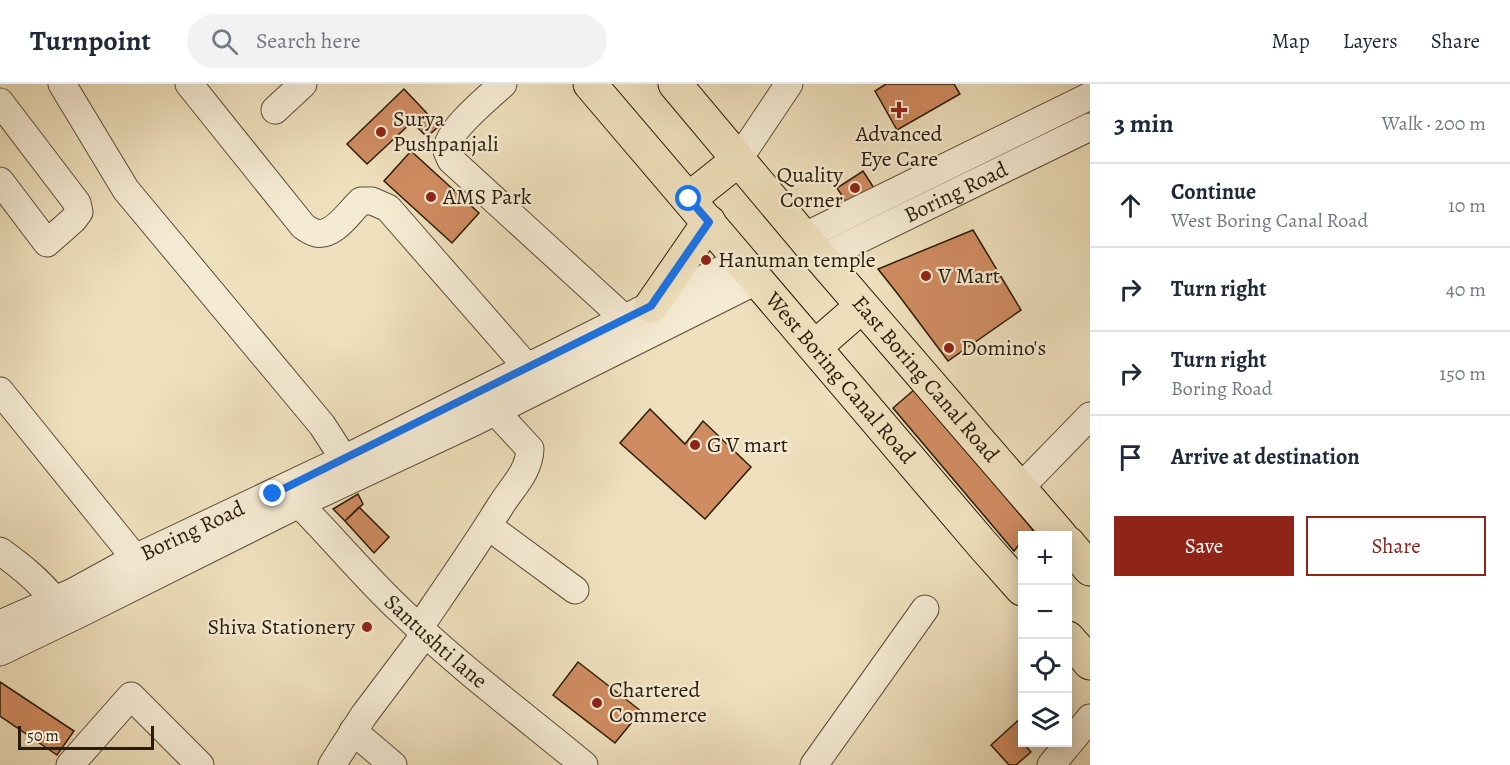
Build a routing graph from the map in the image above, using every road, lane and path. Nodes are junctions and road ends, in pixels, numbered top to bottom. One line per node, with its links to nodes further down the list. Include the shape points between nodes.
1 (62, 84): 24 (street, via 126,190 322,426)
2 (189, 84): 20 (street, via 303,226 315,233 327,233 361,201 388,208)
3 (303, 84): 10 (street)
4 (503, 84): 18 (street, via 453,134 447,152 451,160)
5 (590, 84): 14 (main road, West Boring Canal Road)
6 (675, 84): 12 (main road, East Boring Canal Road)
7 (789, 84): 12 (street)
8 (1090, 96): 15 (street)
9 (0, 102): 13 (street, via 79,212 47,243)
10 (275, 110)
11 (1090, 127): 15 (street, Boring Road)
12 (738, 160): 14 (main road); 15 (main road, East Boring Canal Road)
13 (0, 181)
14 (699, 211): 16 (main road, West Boring Canal Road); 18 (main road)
15 (812, 248): 17 (main road, East Boring Canal Road)
16 (750, 270): 18 (street, Boring Road); 19 (main road, West Boring Canal Road); 22 (street)
17 (862, 306): 19 (main road); 25 (main road, East Boring Canal Road)
18 (638, 313): 20 (street, Boring Road)
19 (815, 347): 33 (main road, West Boring Canal Road)
20 (527, 367): 24 (street, Boring Road)
21 (0, 391): 31 (street)
22 (495, 411): 24 (street); 27 (street, via 530,449 530,460)
23 (1090, 416): 25 (street)
24 (352, 468): 26 (street); 31 (street, Boring Road)
25 (1020, 488): 28 (main road, East Boring Canal Road)
26 (298, 504): 36 (street); 38 (street, Santushti lane)
27 (488, 526): 34 (street); 38 (street)
28 (1057, 531)
29 (1072, 548): 32 (main road)
30 (0, 551): 36 (street)
31 (135, 558): 36 (street, Boring Road, via 73,592)
32 (1090, 569)
33 (1019, 585)
34 (575, 590)
35 (925, 609): 49 (street)
36 (62, 610): 37 (street, Boring Road); 40 (street)
37 (0, 624)
38 (422, 631): 43 (street); 48 (street, Santushti lane)
39 (1069, 639): 41 (main road)
40 (0, 652)
41 (1090, 663)
42 (1090, 718): 50 (street)
43 (353, 731): 46 (street); 47 (street)
44 (70, 765): 45 (street, via 131,696)
45 (200, 765)
46 (333, 765)
47 (393, 765)
48 (584, 765)
49 (814, 765)
50 (1052, 765)

